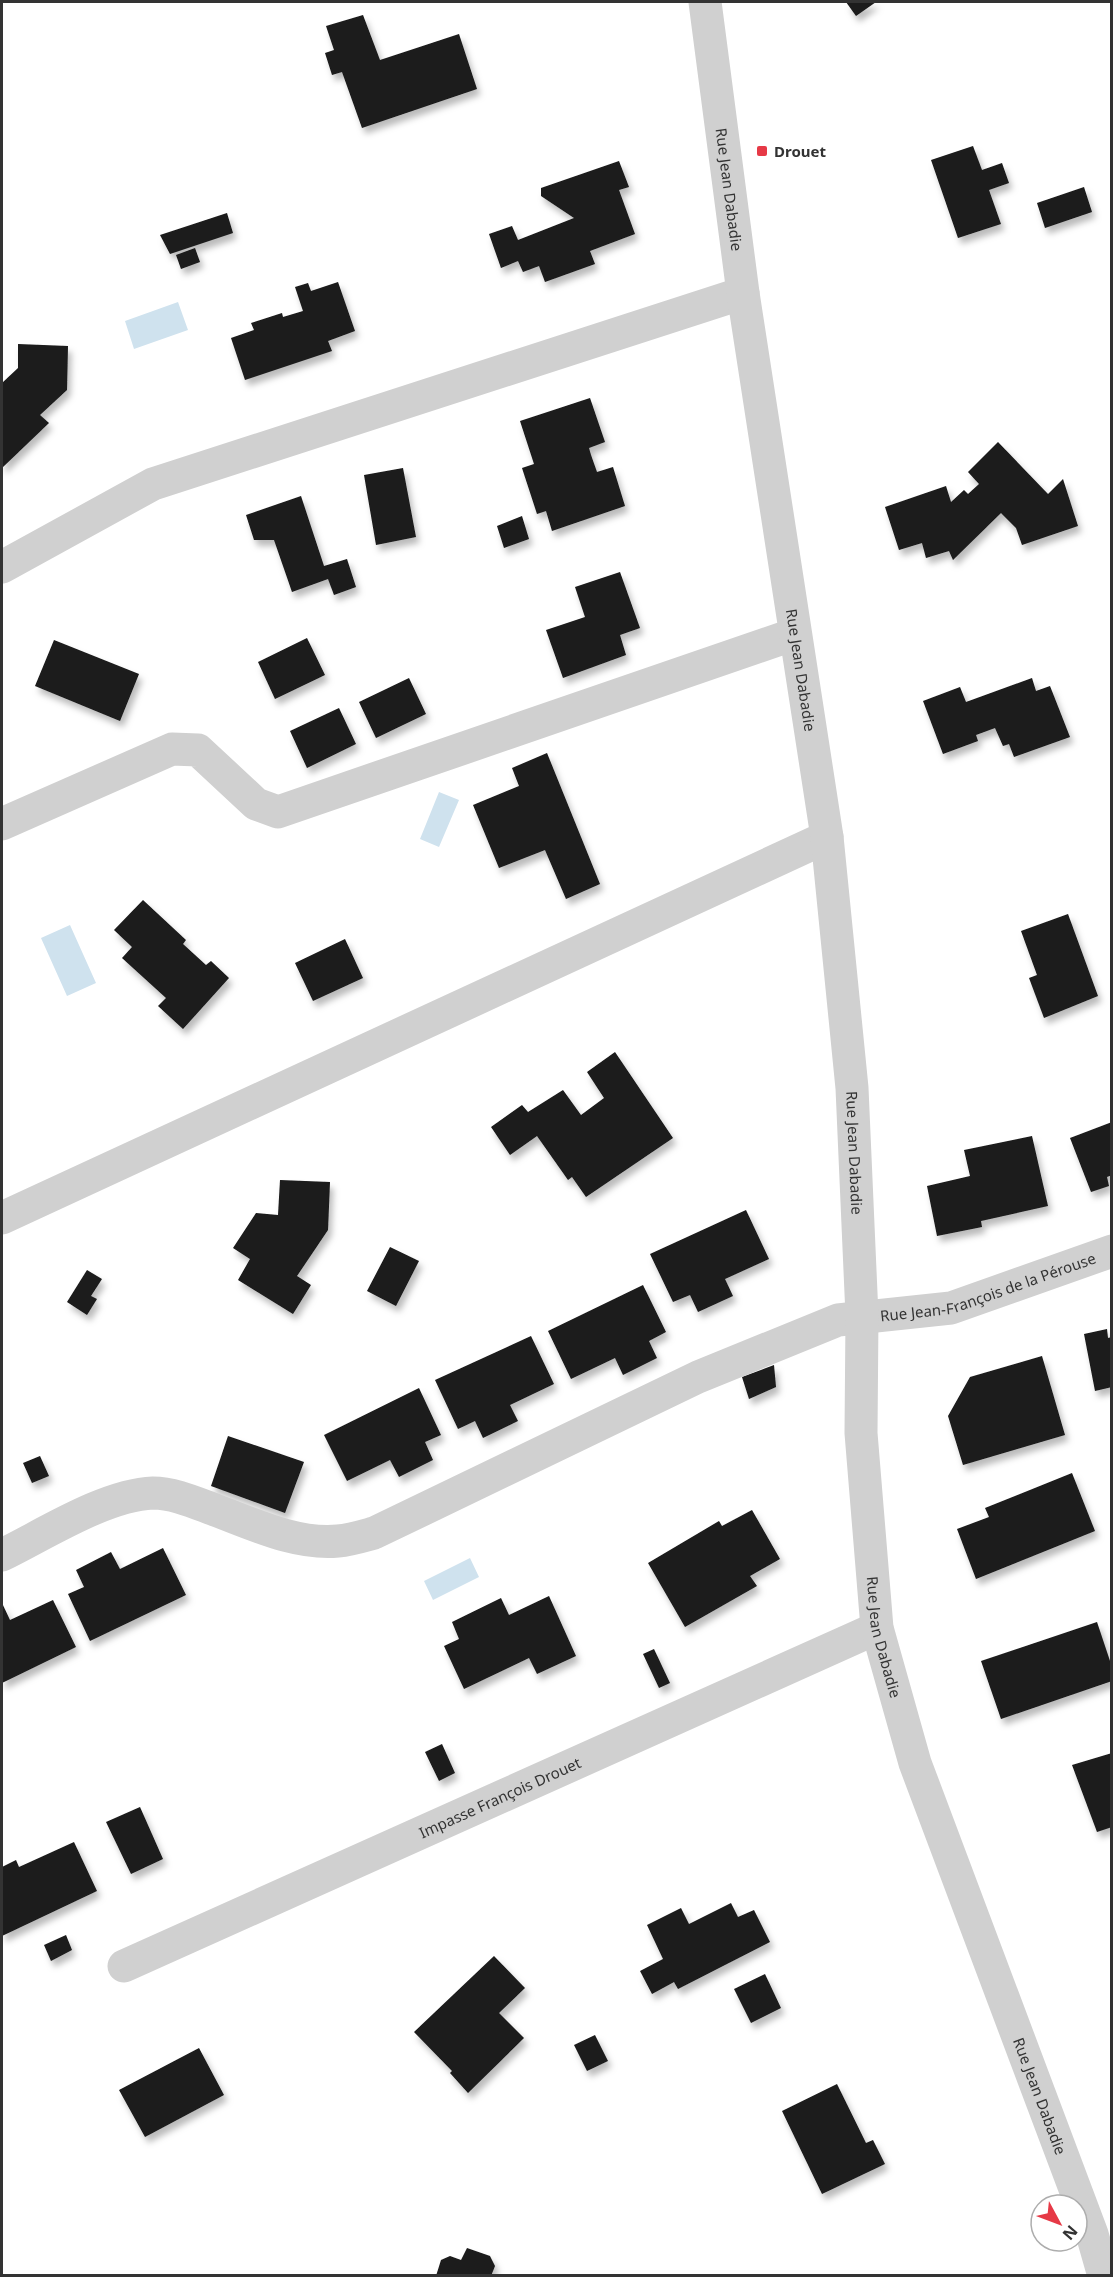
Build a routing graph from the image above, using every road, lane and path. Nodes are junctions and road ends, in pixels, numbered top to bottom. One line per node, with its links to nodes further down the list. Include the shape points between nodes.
1 (705, 2): 2 (street, Rue Jean Dabadie)
2 (743, 293): 3 (street, via 153,484); 4 (street, Rue Jean Dabadie)
3 (2, 567)
4 (795, 634): 5 (street, via 278,812 256,804 198,750 172,749); 6 (street, Rue Jean Dabadie)
5 (2, 824)
6 (827, 837): 7 (street); 9 (street, Rue Jean Dabadie, via 852,1088)
7 (2, 1218)
8 (1112, 1251): 9 (street, Rue Jean-François de la Pérouse, via 951,1308)
9 (862, 1316): 10 (street, Rue Jean-François de la Pérouse, via 838,1320 698,1377 374,1533 339,1541 309,1541 184,1498 155,1493 126,1496 92,1510); 11 (street, Rue Jean Dabadie, via 861,1433)
10 (2, 1556)
11 (877, 1628): 12 (street, Impasse François Drouet); 13 (street, Rue Jean Dabadie, via 915,1763 1092,2234)
12 (124, 1966)
13 (1104, 2276)

